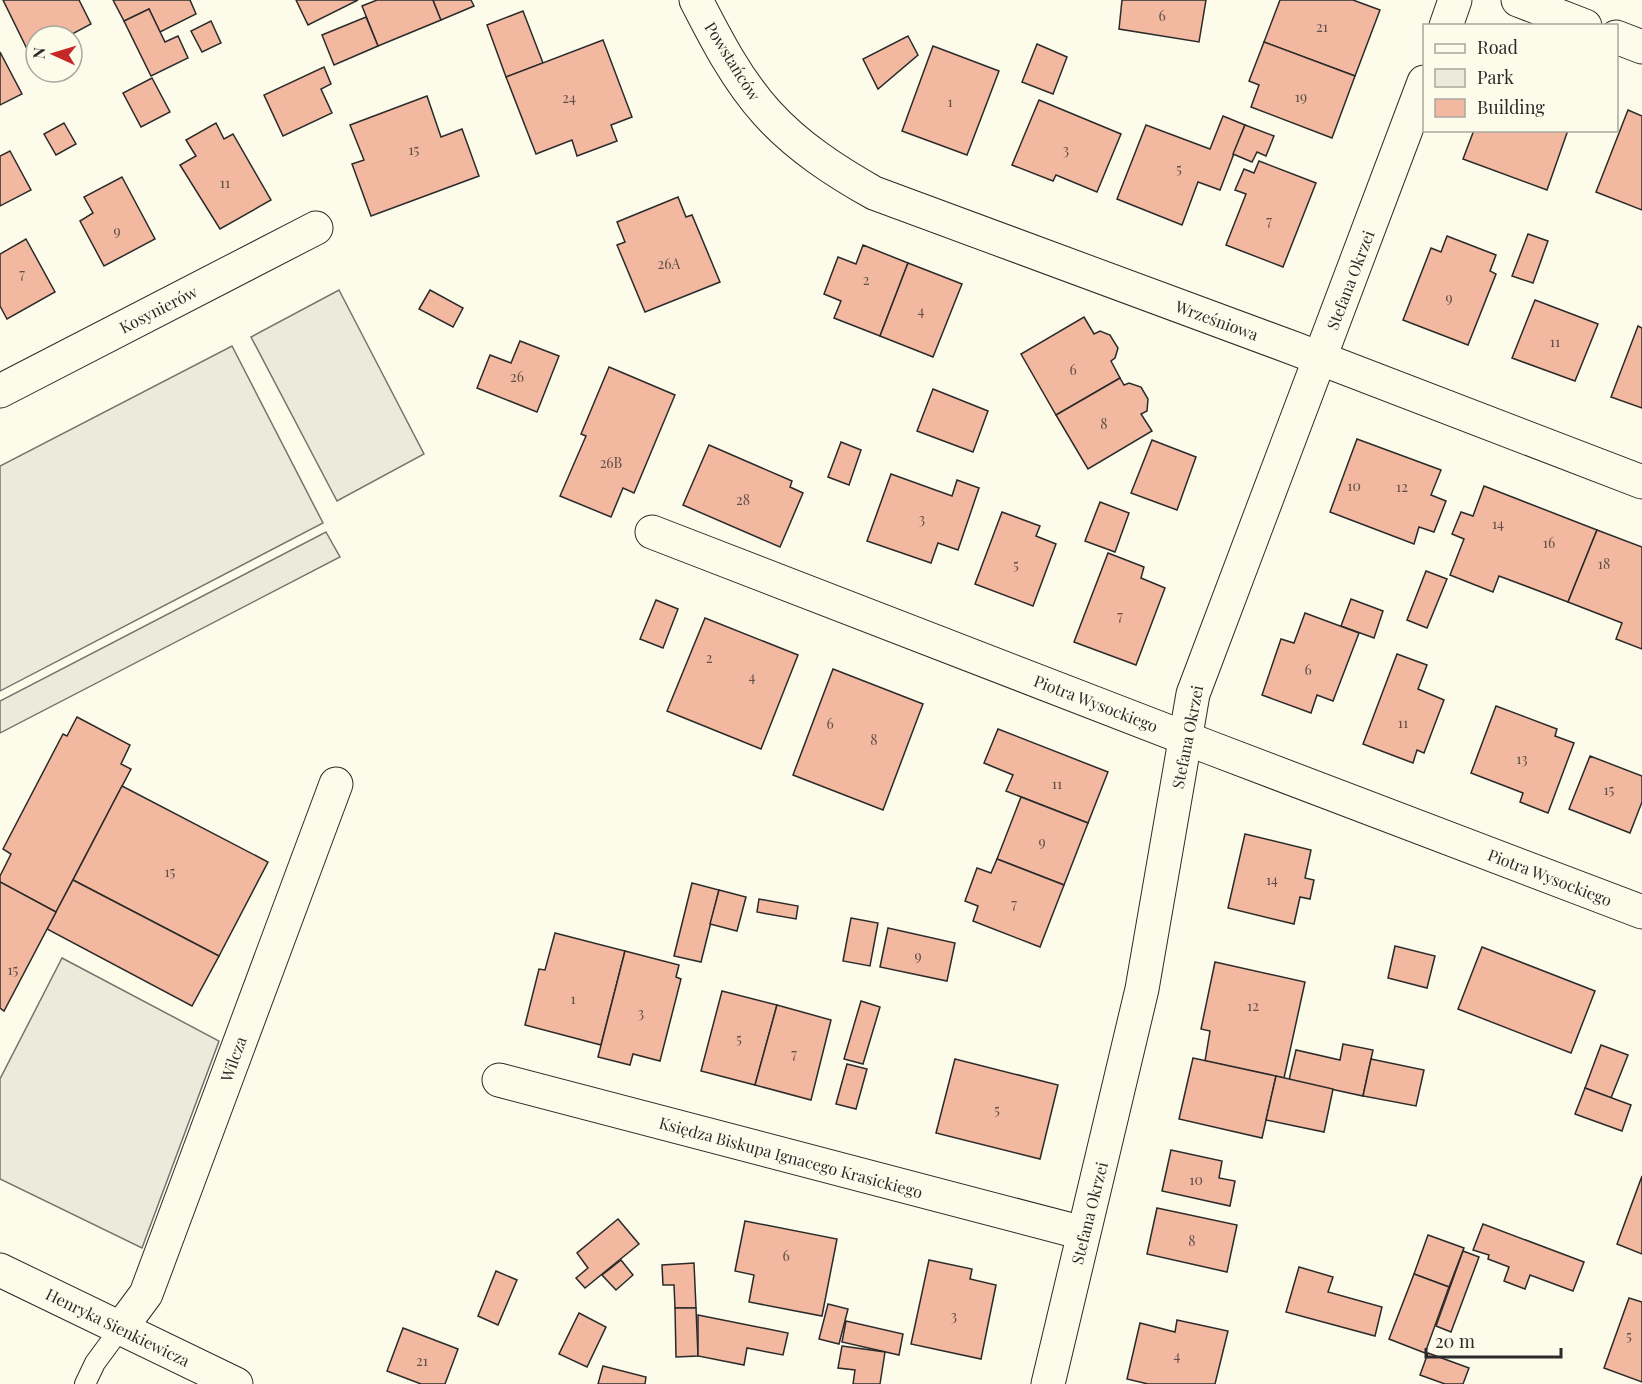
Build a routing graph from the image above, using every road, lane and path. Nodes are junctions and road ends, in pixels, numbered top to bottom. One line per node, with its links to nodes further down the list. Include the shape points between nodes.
1 (696, 0): 9 (street, Powstańców, via 740,78 767,113)
2 (1455, 0): 4 (street)
3 (1518, 0): 5 (street)
4 (1447, 24)
5 (1580, 24)
6 (1618, 38): 7 (street)
7 (1642, 47)
8 (1423, 87): 11 (street, Stefana Okrzei)
9 (800, 144): 11 (street, Wrześniowa, via 837,172 909,208)
10 (316, 228): 12 (street, Kosynierów)
11 (1321, 359): 13 (street, Wrześniowa); 15 (street, Stefana Okrzei, via 1193,694)
12 (0, 391)
13 (1642, 483)
14 (652, 532): 15 (street, Piotra Wysockiego)
15 (1185, 738): 17 (street, Piotra Wysockiego); 19 (street, Stefana Okrzei, via 1142,989)
16 (336, 784): 21 (street, Wilcza, via 146,1294)
17 (1642, 912)
18 (499, 1080): 19 (street, Księdza Biskupa Ignacego Krasickiego)
19 (1083, 1233): 24 (street, Stefana Okrzei)
20 (0, 1270): 21 (street, Henryka Sienkiewicza)
21 (120, 1329): 22 (lane, via 94,1363); 23 (street, Henryka Sienkiewicza)
22 (85, 1384)
23 (236, 1384)
24 (1048, 1384)

